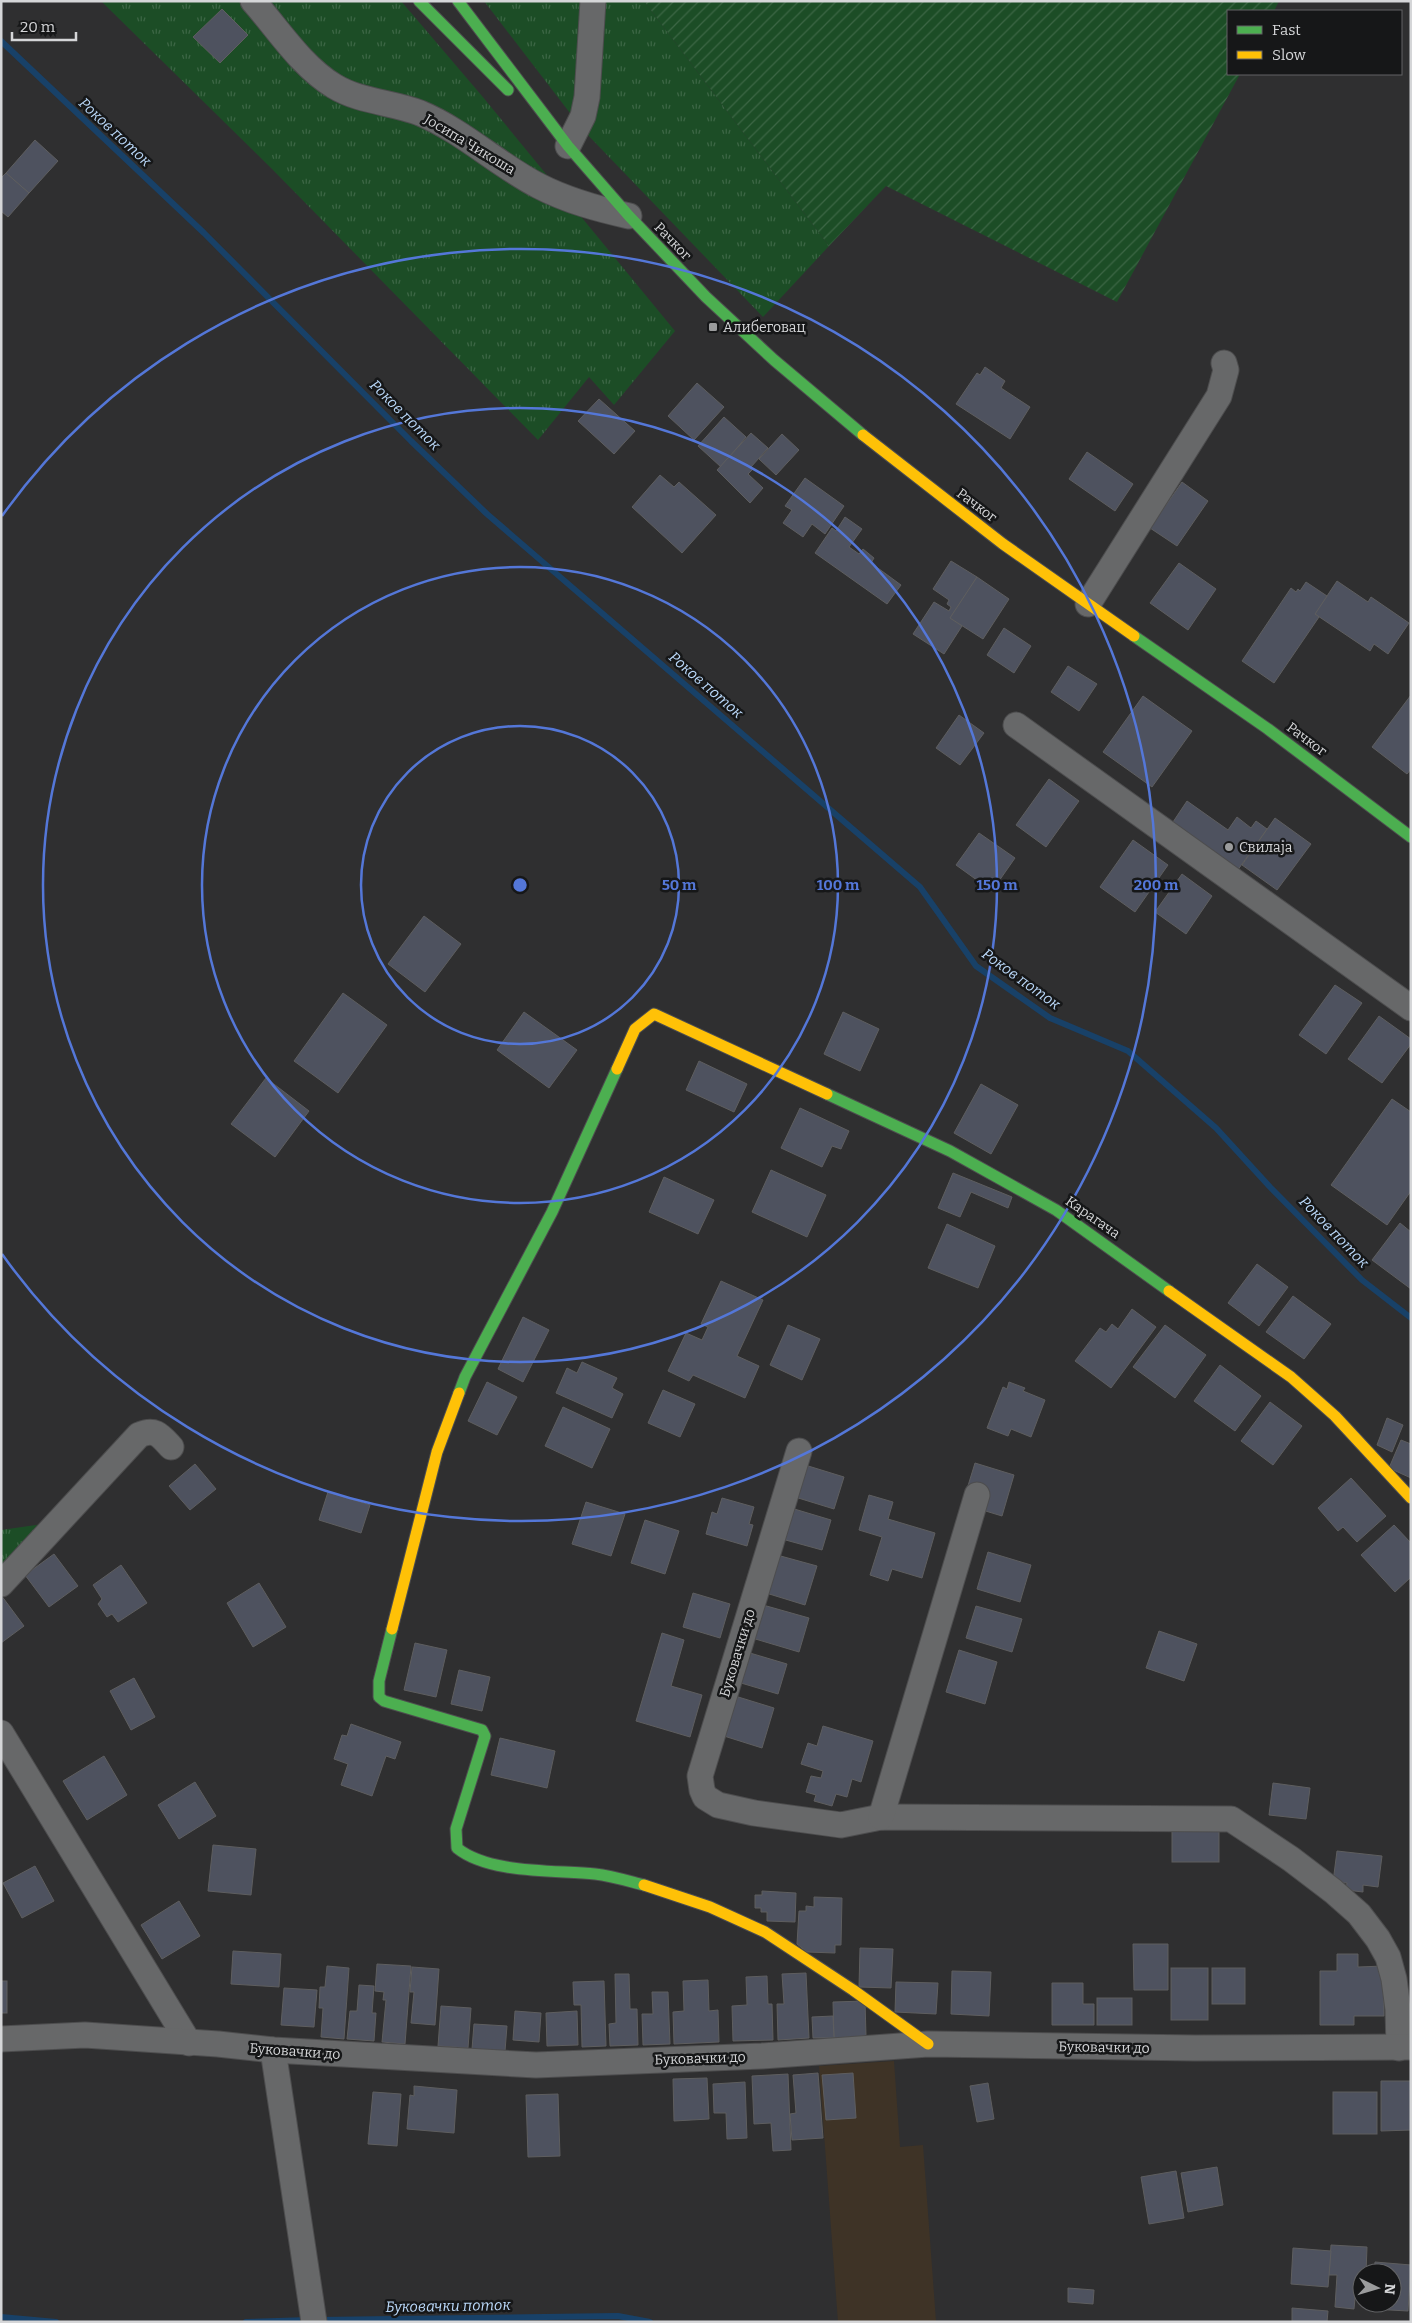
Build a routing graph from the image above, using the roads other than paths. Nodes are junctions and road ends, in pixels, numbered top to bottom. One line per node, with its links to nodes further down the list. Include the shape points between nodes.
1 (253, 1): 6 (street, Јосипа Чикоша, via 308,65 334,86 358,97 419,113 538,186 589,206)
2 (419, 1): 5 (street, Рачког)
3 (458, 1): 5 (street, Рачког)
4 (593, 1): 5 (street, via 587,96 583,116)
5 (568, 146): 6 (street, Рачког)
6 (629, 216): 8 (street, Рачког, via 706,296 782,367 932,490)
7 (1224, 363): 8 (street, via 1226,370 1219,396)
8 (1088, 604): 10 (street, Рачког, via 1268,729)
9 (1016, 725): 11 (street)
10 (1411, 837)
11 (1411, 1008)
12 (171, 1447): 16 (street, via 158,1433 149,1431 139,1435)
13 (799, 1451): 18 (street, Буковачки до, via 700,1776 702,1790 705,1797 718,1805 754,1813 841,1825)
14 (977, 1495): 18 (street)
15 (1411, 1498): 21 (street, Карагача, via 1335,1416 1292,1377 1056,1210 950,1151 654,1014 636,1029 552,1212 465,1377 437,1452 392,1627 378,1690 380,1697 384,1701 482,1730 485,1736 483,1744 456,1829 457,1848 464,1853 482,1861 521,1868 610,1876 725,1914 766,1932 878,2006)
16 (1, 1584)
17 (1, 1733): 20 (street)
18 (880, 1817): 22 (street, Буковачки до, via 1231,1819 1333,1891 1359,1914 1378,1939 1388,1957 1394,1979)
19 (1, 2039): 20 (street, Буковачки до, via 85,2035)
20 (189, 2043): 23 (street, Буковачки до)
21 (928, 2044): 22 (street, Буковачки до); 23 (street, Буковачки до, via 762,2056 536,2065)
22 (1405, 2048)
23 (273, 2050): 24 (street)
24 (314, 2322)

